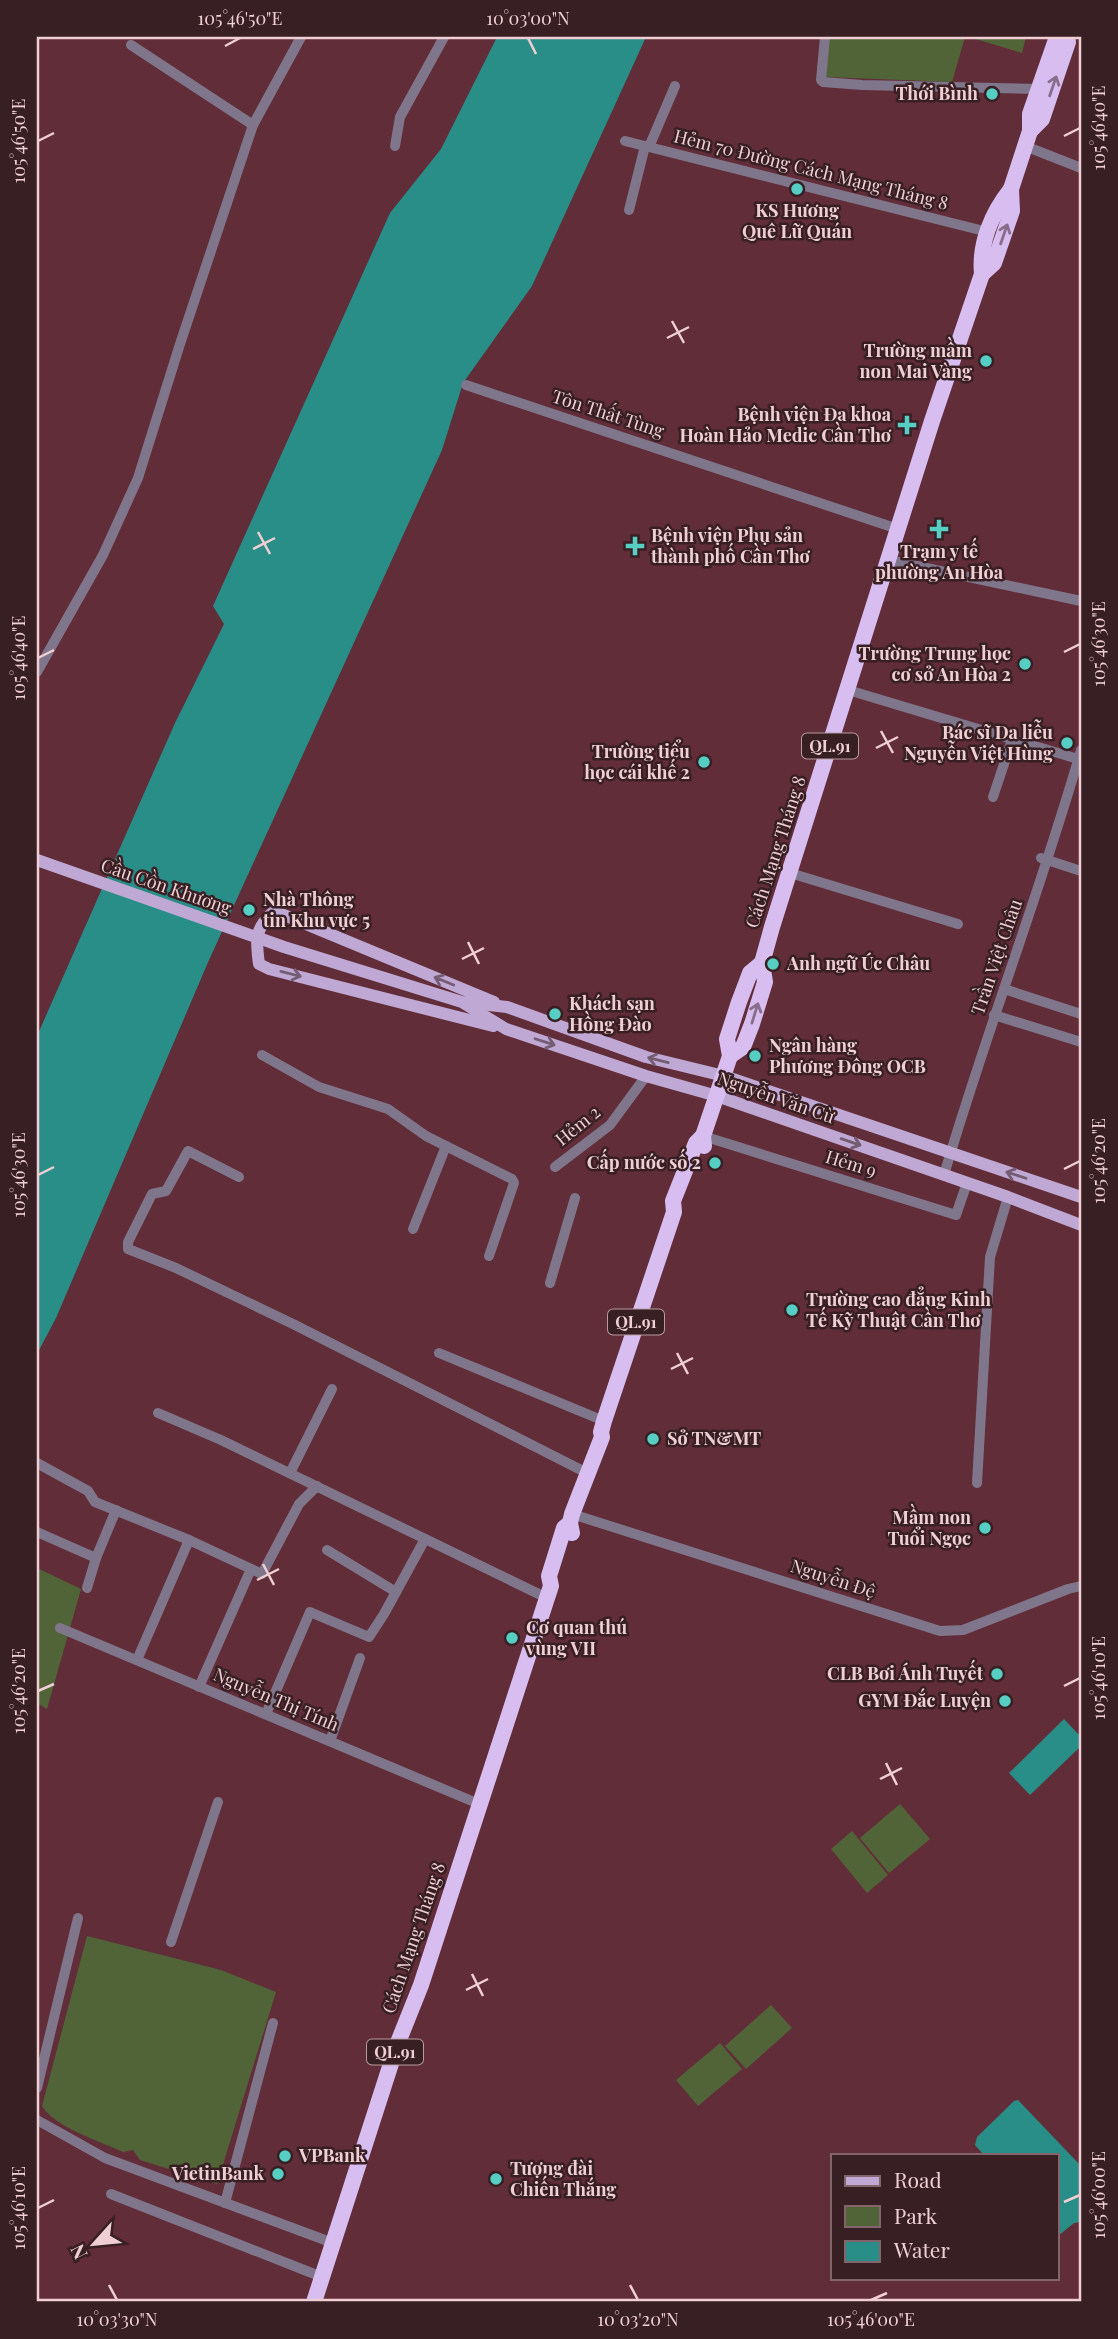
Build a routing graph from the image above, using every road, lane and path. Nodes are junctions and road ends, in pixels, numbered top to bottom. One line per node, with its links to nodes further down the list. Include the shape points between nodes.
1 (301, 37): 9 (street)
2 (444, 37): 12 (street, via 400,117)
3 (825, 37): 8 (street, via 823,82)
4 (1058, 37): 8 (highway, Cách Mạng Tháng 8 / QL.91)
5 (1067, 37): 10 (highway, Cách Mạng Tháng 8 / QL.91, one-way to 5, via 1042,119)
6 (131, 45): 9 (street)
7 (675, 86): 13 (street)
8 (1038, 89): 10 (highway, Cách Mạng Tháng 8 / QL.91)
9 (253, 125): 23 (street, via 138,478 103,555)
10 (1027, 138): 14 (street); 15 (highway, Cách Mạng Tháng 8 / QL.91)
11 (625, 141): 13 (street, Hẻm 70 Đường Cách Mạng Tháng 8)
12 (395, 146)
13 (647, 147): 16 (street); 17 (street, Hẻm 70 Đường Cách Mạng Tháng 8)
14 (1081, 167)
15 (1011, 189): 17 (highway, Cách Mạng Tháng 8 / QL.91); 18 (highway, Cách Mạng Tháng 8 / QL.91, one-way to 15, via 993,263 1012,211)
16 (629, 209)
17 (988, 232): 18 (highway, Cách Mạng Tháng 8 / QL.91, via 980,255)
18 (982, 274): 20 (highway, Cách Mạng Tháng 8 / QL.91)
19 (466, 385): 20 (street, Tôn Thất Tùng)
20 (898, 529): 21 (highway, Cách Mạng Tháng 8 / QL.91)
21 (889, 560): 22 (street); 24 (highway, Cách Mạng Tháng 8 / QL.91)
22 (1080, 601)
23 (37, 672)
24 (848, 690): 25 (street); 31 (highway, Cách Mạng Tháng 8 / QL.91)
25 (1013, 740): 26 (street); 27 (street)
26 (1080, 755): 28 (street, Trần Việt Châu)
27 (993, 797)
28 (1045, 859): 30 (street); 34 (street, Trần Việt Châu)
29 (37, 860): 33 (main road, Cầu Cồn Khương)
30 (1081, 871)
31 (790, 873): 32 (street); 43 (highway, Cách Mạng Tháng 8 / QL.91, via 762,963 765,982 752,1024 743,1047 730,1056)
32 (958, 924)
33 (284, 947): 35 (main road, Nguyễn Văn Cừ)
34 (1004, 989): 37 (street); 38 (street, Trần Việt Châu)
35 (462, 1002): 36 (main road, Nguyễn Văn Cừ); 39 (main road, Nguyễn Văn Cừ)
36 (507, 1007): 39 (main road, one-way to 39, via 284,915 272,913 260,924 256,943 259,964 269,969); 43 (main road, Nguyễn Văn Cừ, one-way to 36, via 646,1057)
37 (1081, 1014)
38 (994, 1015): 40 (street); 47 (street, Trần Việt Châu)
39 (506, 1029): 42 (main road, Nguyễn Văn Cừ, one-way to 42)
40 (1081, 1042)
41 (262, 1055): 46 (street, via 318,1087 388,1109)
42 (646, 1076): 44 (main road, Nguyễn Văn Cừ); 48 (street, Hẻm 2, via 610,1125)
43 (724, 1076): 44 (highway, Cách Mạng Tháng 8 / QL.91); 47 (main road, Nguyễn Văn Cừ)
44 (717, 1096): 45 (highway, Cách Mạng Tháng 8 / QL.91); 49 (main road, Nguyễn Văn Cừ, one-way to 49)
45 (703, 1136): 51 (street, Hẻm 9, via 956,1215); 62 (highway, Cách Mạng Tháng 8 / QL.91, via 704,1146 682,1205 674,1212)
46 (446, 1146): 56 (street); 57 (street, via 514,1183)
47 (951, 1153): 49 (street, Trần Việt Châu); 52 (main road, Nguyễn Văn Cừ, one-way to 47)
48 (555, 1167)
49 (944, 1175): 51 (main road, Nguyễn Văn Cừ)
50 (239, 1177): 64 (street, via 187,1151 166,1191 152,1194 128,1249 293,1324)
51 (967, 1183): 53 (main road, Nguyễn Văn Cừ)
52 (1081, 1196)
53 (1008, 1197): 55 (main road, Nguyễn Văn Cừ); 66 (street, via 990,1256)
54 (575, 1198): 58 (street)
55 (1081, 1226)
56 (413, 1229)
57 (489, 1256)
58 (551, 1283)
59 (439, 1353): 62 (street)
60 (332, 1389): 65 (street)
61 (158, 1413): 65 (street)
62 (602, 1426): 64 (highway, Cách Mạng Tháng 8 / QL.91)
63 (37, 1463): 68 (street)
64 (588, 1471): 69 (highway, Cách Mạng Tháng 8 / QL.91)
65 (290, 1473): 67 (street)
66 (977, 1483)
67 (317, 1486): 71 (street); 75 (street, via 299,1504 262,1574)
68 (116, 1510): 72 (street); 74 (street)
69 (571, 1518): 76 (street, Nguyễn Đệ, via 940,1631 963,1630); 79 (highway, Cách Mạng Tháng 8 / QL.91, via 572,1531 558,1580)
70 (37, 1532): 74 (street)
71 (425, 1539): 78 (street); 79 (street)
72 (189, 1540): 75 (street); 82 (street)
73 (327, 1550): 78 (street)
74 (96, 1558): 77 (street)
75 (251, 1569): 83 (street)
76 (1081, 1586)
77 (88, 1588)
78 (396, 1592): 84 (street, via 369,1637 310,1612)
79 (549, 1592): 87 (highway, Cách Mạng Tháng 8 / QL.91)
80 (60, 1628): 82 (street, Nguyễn Thị Tính)
81 (360, 1658): 85 (street)
82 (137, 1660): 83 (street, Nguyễn Thị Tính)
83 (200, 1686): 84 (street, Nguyễn Thị Tính)
84 (266, 1714): 85 (street, Nguyễn Thị Tính)
85 (330, 1741): 87 (street, Nguyễn Thị Tính)
86 (218, 1802): 89 (street)
87 (479, 1804): 95 (highway, Cách Mạng Tháng 8 / QL.91)
88 (78, 1918): 91 (street)
89 (171, 1942)
90 (273, 2023): 94 (street)
91 (37, 2088)
92 (37, 2120): 94 (street, via 104,2158)
93 (111, 2194): 96 (street)
94 (225, 2203): 95 (street)
95 (333, 2243): 96 (highway, Cách Mạng Tháng 8 / QL.91)
96 (322, 2277): 97 (highway, Cách Mạng Tháng 8 / QL.91)
97 (314, 2302)

